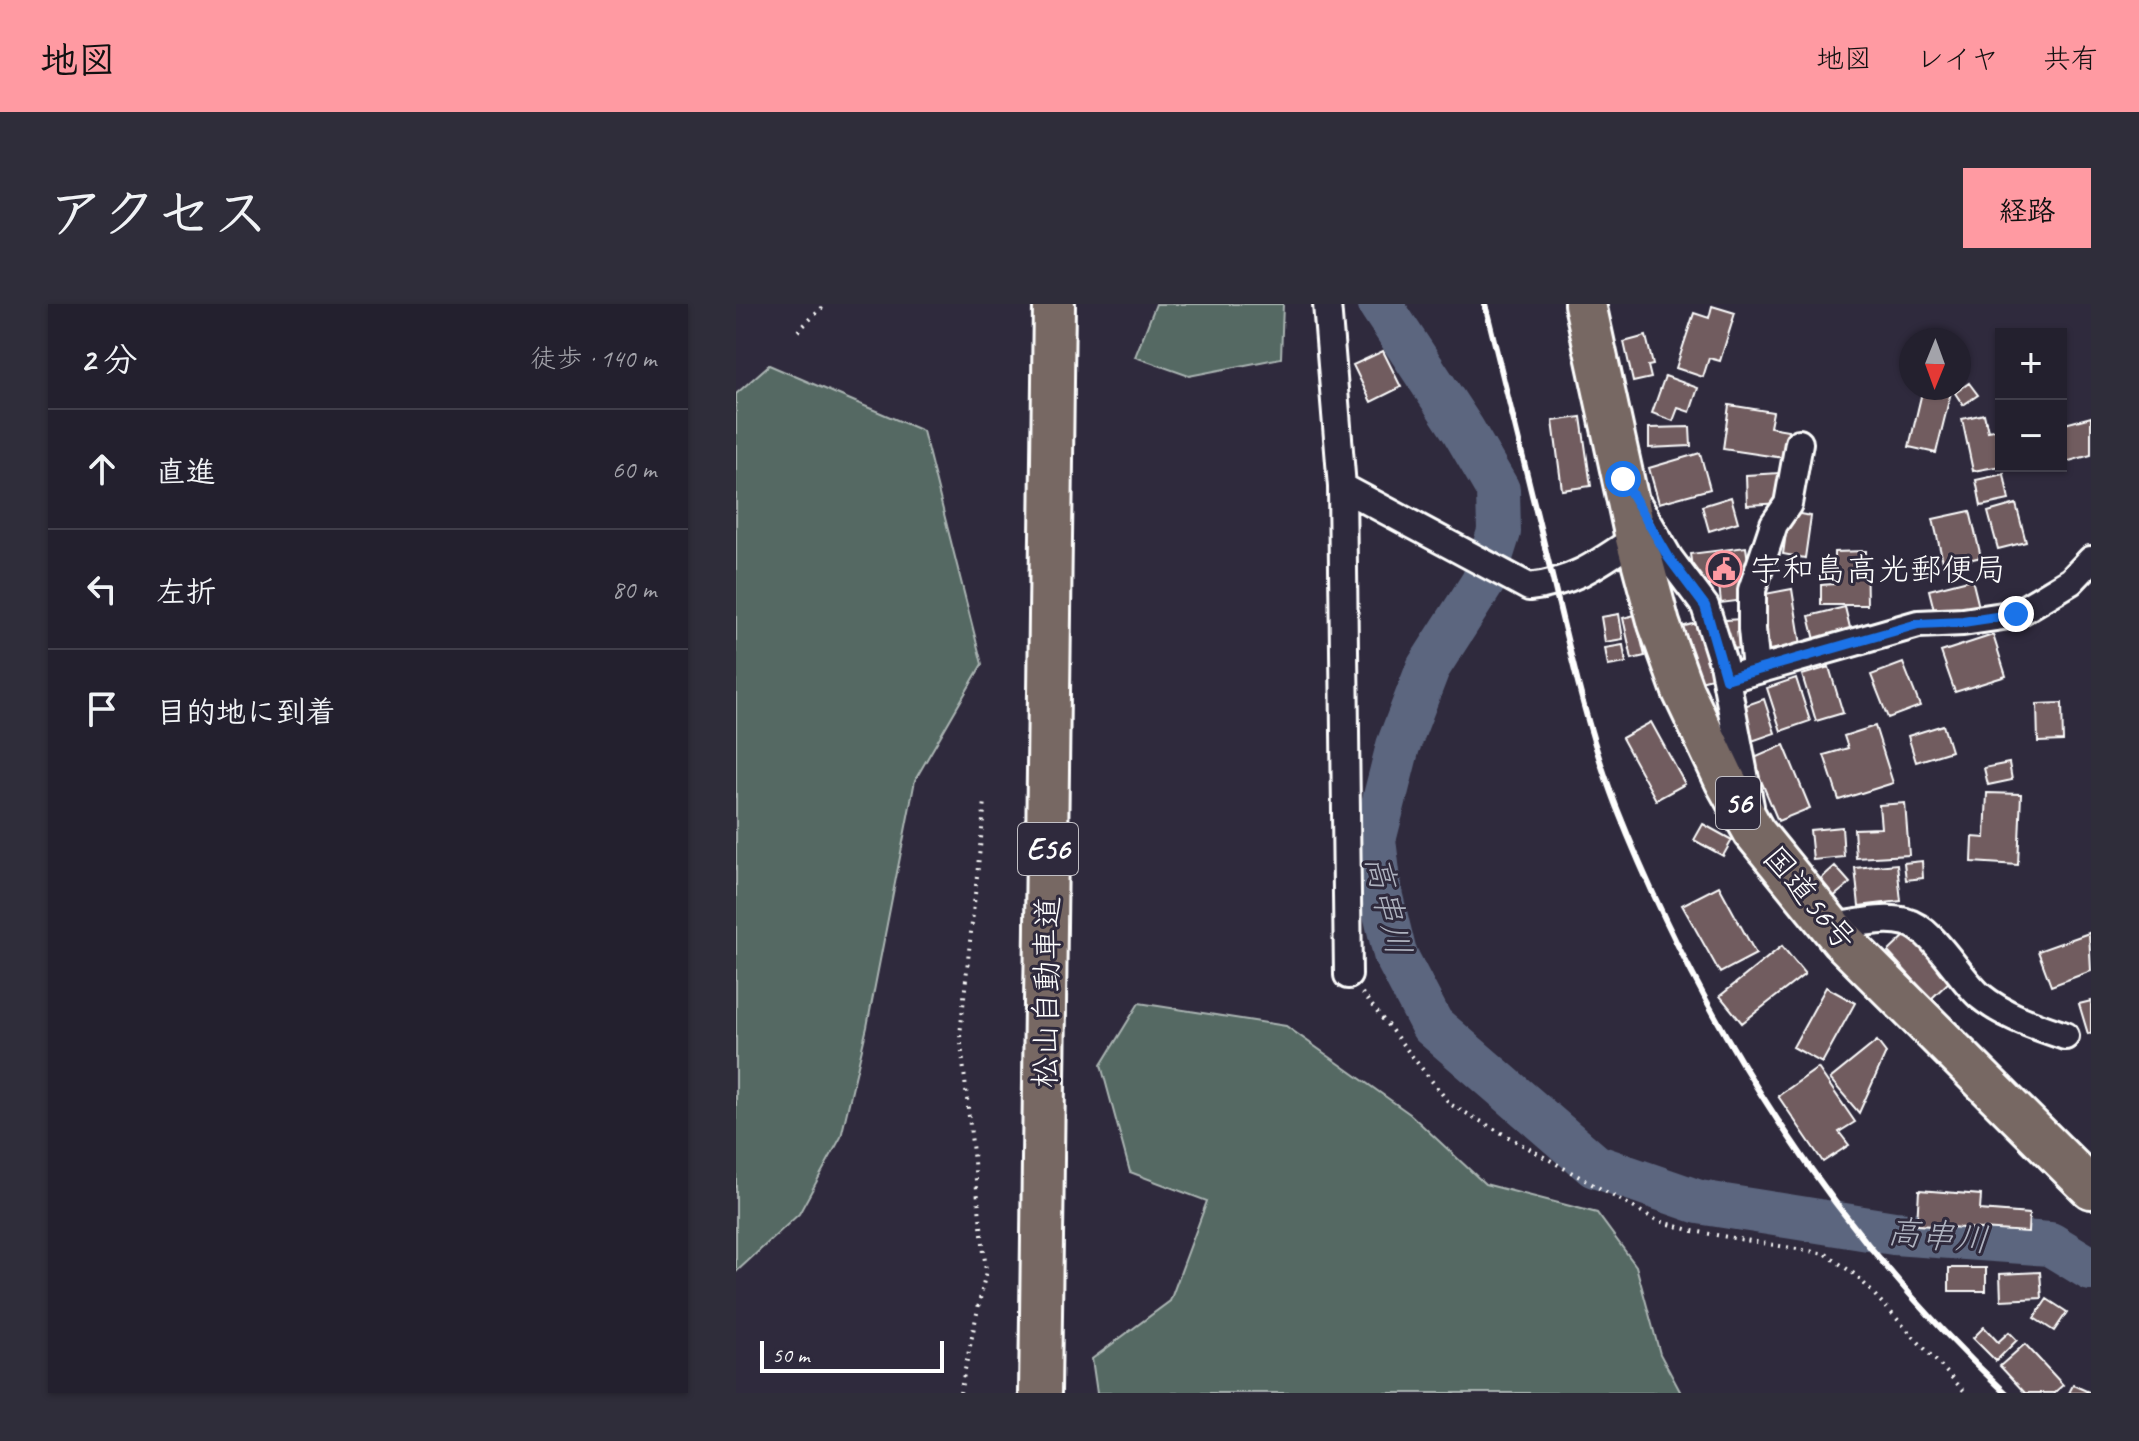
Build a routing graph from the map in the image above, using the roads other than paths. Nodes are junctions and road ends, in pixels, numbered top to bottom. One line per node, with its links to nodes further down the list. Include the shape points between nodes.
1 (1054, 304): 16 (highway, 松山自動車道 / E56)
2 (1327, 304): 6 (street)
3 (1585, 304): 5 (highway, 国道56号 / 56)
4 (1799, 443): 9 (street, via 1788,504 1774,524 1752,590)
5 (1623, 479): 7 (highway, 国道56号 / 56); 10 (street, via 1669,558 1705,606)
6 (1342, 487): 7 (street, via 1529,587 1588,571); 13 (street)
7 (1636, 538): 11 (highway, 国道56号 / 56, via 1683,691)
8 (2091, 560): 9 (street, via 2071,581 2016,614 1918,624)
9 (1756, 670): 10 (street)
10 (1726, 679): 11 (street)
11 (1754, 832): 12 (highway, 国道56号 / 56)
12 (1832, 927): 14 (street, via 1889,919 1910,922 1981,997 2021,1020); 15 (highway, 国道56号 / 56)
13 (1348, 975)
14 (2065, 1036)
15 (2091, 1188)
16 (1040, 1393)

